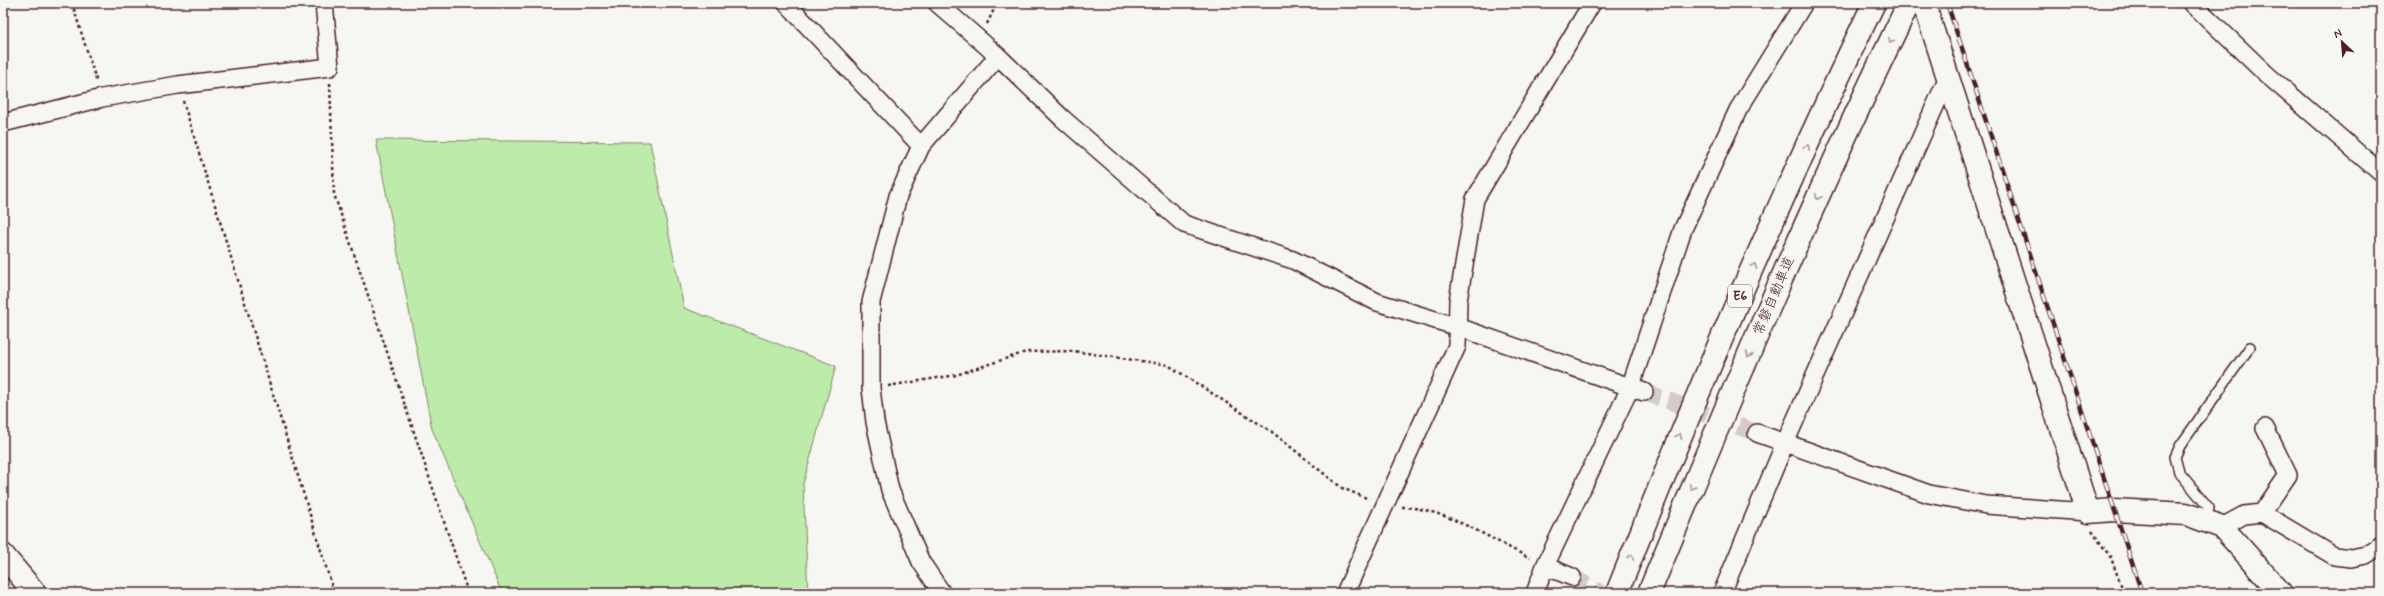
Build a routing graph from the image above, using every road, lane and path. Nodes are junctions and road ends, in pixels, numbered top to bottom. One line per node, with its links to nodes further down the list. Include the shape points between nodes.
1 (72, 3): 16 (path)
2 (324, 3): 13 (street)
3 (786, 3): 18 (street)
4 (937, 3): 11 (street)
5 (997, 3): 11 (path, via 987,25)
6 (1592, 3): 20 (street, via 1475,199 1458,300)
7 (1804, 3): 23 (street, via 1738,110 1683,229)
8 (1874, 3): 41 (main road, E6, one-way to 8, via 1685,423 1789,185)
9 (2192, 3): 19 (street, via 2265,73)
10 (1914, 4): 14 (main road); 42 (main road, 常磐自動車道 / E6, one-way to 42, via 1810,214)
11 (977, 38): 12 (street)
12 (998, 56): 18 (street); 20 (street, via 1062,118 1184,224 1293,260 1378,302)
13 (330, 67): 15 (street); 37 (path, via 334,194)
14 (1948, 77): 26 (street); 28 (main road)
15 (178, 85): 16 (street); 36 (path)
16 (102, 98): 17 (street)
17 (3, 123)
18 (921, 146): 22 (street, via 898,196 871,302)
19 (2381, 173)
20 (1458, 327): 23 (street); 27 (street, via 1457,346)
21 (2250, 346): 30 (lane, via 2180,446 2175,457 2179,472 2209,508)
22 (871, 388): 27 (path, via 956,375 1026,352 1073,351 1168,365 1272,432 1342,488); 38 (street, via 875,422 890,490 921,562)
23 (1637, 390): 33 (street)
24 (2265, 428): 29 (street, via 2288,475)
25 (1757, 433): 26 (street)
26 (1785, 443): 28 (street, via 1930,494 1986,505); 43 (street)
27 (1386, 506): 33 (path, via 1414,507 1444,515); 39 (street)
28 (2088, 512): 30 (main road, via 2114,510 2186,514)
29 (2262, 512): 30 (street); 31 (street, via 2334,556 2351,558 2366,555)
30 (2214, 524): 44 (main road)
31 (2381, 545)
32 (3, 555): 35 (main road)
33 (1545, 566): 34 (street); 40 (street)
34 (1572, 577)
35 (35, 593)
36 (334, 593)
37 (468, 593)
38 (942, 593)
39 (1345, 593)
40 (1535, 593)
41 (1616, 593)
42 (1649, 593)
43 (1722, 593)
44 (2281, 593)

